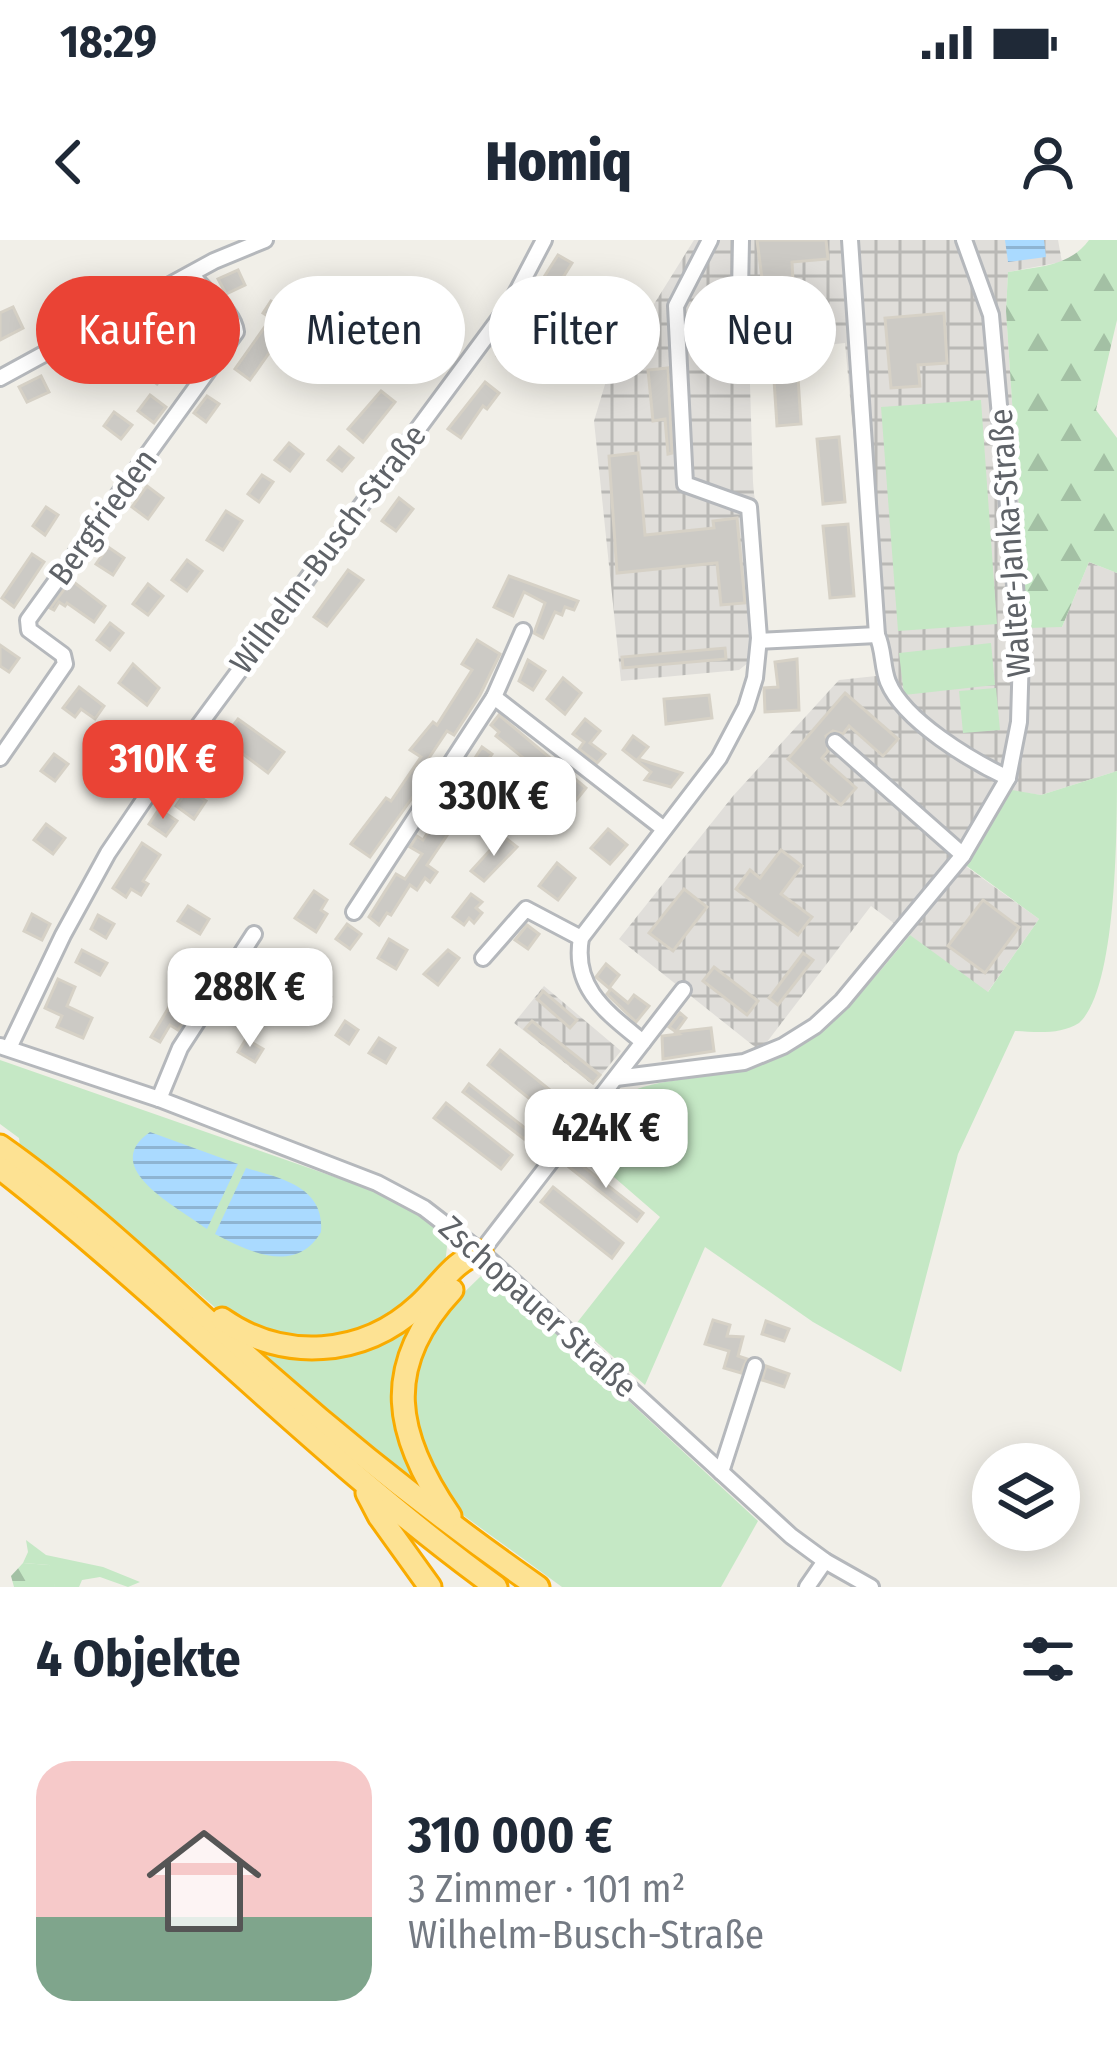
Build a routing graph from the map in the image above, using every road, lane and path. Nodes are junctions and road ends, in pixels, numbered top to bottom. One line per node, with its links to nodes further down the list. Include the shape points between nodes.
1 (266, 240): 7 (street)
2 (544, 240): 25 (street, Wilhelm-Busch-Straße, via 511,303 118,839)
3 (710, 240): 12 (street, via 676,305 686,484 749,507)
4 (741, 240): 8 (street)
5 (850, 240): 11 (street)
6 (964, 240): 16 (street, Walter-Janka-Straße, via 991,315 1021,653)
7 (192, 274): 9 (street); 15 (street, Bergfrieden, via 236,332 31,614 29,630 65,664)
8 (740, 276)
9 (0, 378)
10 (523, 632): 13 (street)
11 (877, 635): 12 (street); 16 (street, via 885,674 902,702 953,747)
12 (759, 640): 17 (street, via 746,707)
13 (494, 697): 17 (street); 19 (street)
14 (835, 742): 18 (street)
15 (0, 758)
16 (1008, 778): 18 (street, Walter-Janka-Straße)
17 (664, 830): 21 (street)
18 (963, 855): 26 (street, Walter-Janka-Straße, via 842,1001 802,1036 744,1062)
19 (354, 912)
20 (254, 934): 27 (street, via 180,1048)
21 (581, 938): 22 (street, via 526,909); 24 (street, via 589,993)
22 (483, 958)
23 (683, 990): 24 (street)
24 (644, 1042): 26 (street)
25 (5, 1047): 27 (street, Zschopauer Straße)
26 (616, 1078): 30 (street)
27 (159, 1099): 30 (street, Zschopauer Straße, via 391,1190)
28 (0, 1146): 31 (highway)
29 (0, 1168): 34 (highway)
30 (481, 1252): 31 (highway, via 462,1258 393,1325 332,1348 274,1345); 33 (street, Zschopauer Straße); 35 (highway, via 424,1326 405,1389 415,1459)
31 (198, 1308): 35 (highway)
32 (755, 1366): 33 (street)
33 (721, 1472): 36 (street, Zschopauer Straße)
34 (361, 1481): 37 (highway); 38 (highway)
35 (461, 1531): 39 (highway)
36 (825, 1562): 40 (street); 41 (street, Zschopauer Straße)
37 (430, 1587)
38 (496, 1587)
39 (538, 1587)
40 (807, 1587)
41 (871, 1587)

